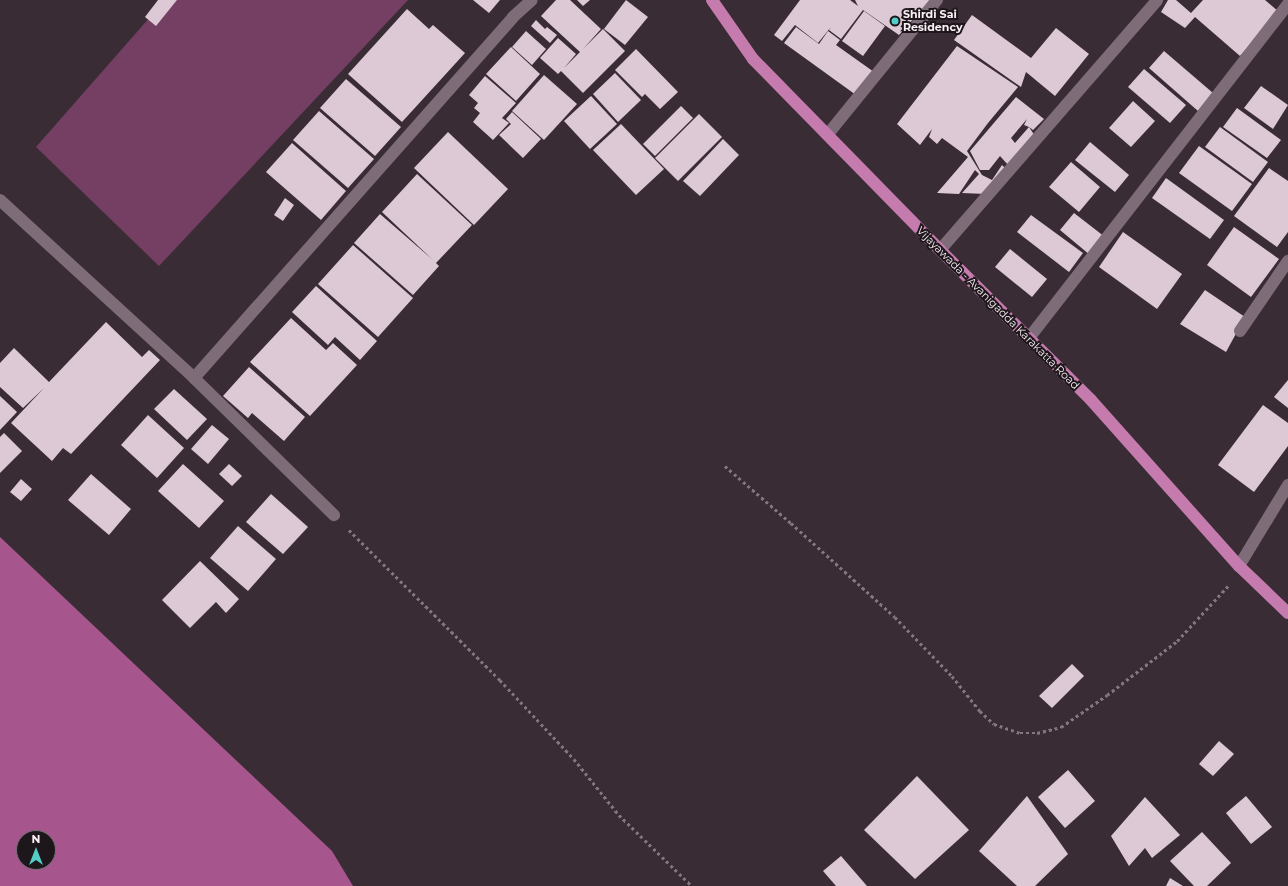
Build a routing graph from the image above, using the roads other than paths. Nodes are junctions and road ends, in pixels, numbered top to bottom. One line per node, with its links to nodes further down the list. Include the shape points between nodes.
1 (532, 0): 12 (street, via 508,23)
2 (712, 0): 6 (main road, Vijayawada - Avanigadda Karakatta Road, via 753,59)
3 (937, 0): 6 (street)
4 (1157, 0): 8 (street)
5 (1288, 4): 11 (street)
6 (828, 134): 8 (main road, Vijayawada - Avanigadda Karakatta Road)
7 (0, 200): 12 (street)
8 (940, 250): 11 (main road, Vijayawada - Avanigadda Karakatta Road)
9 (1288, 261): 10 (street)
10 (1240, 331)
11 (1029, 338): 15 (main road, Vijayawada - Avanigadda Karakatta Road, via 1091,400)
12 (194, 378): 14 (street)
13 (1288, 485): 15 (street)
14 (334, 515)
15 (1241, 568): 16 (main road, Vijayawada - Avanigadda Karakatta Road)
16 (1288, 613)

